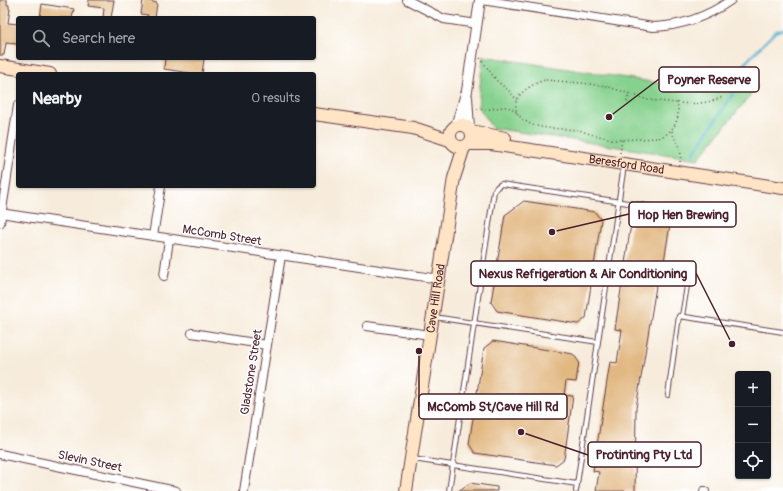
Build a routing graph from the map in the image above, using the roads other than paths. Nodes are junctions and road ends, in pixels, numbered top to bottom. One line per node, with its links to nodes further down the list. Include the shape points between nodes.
1 (407, 0): 4 (street, via 444,19)
2 (481, 0): 3 (street, via 653,27 682,24 718,9); 4 (street, Cave Hill Road)
3 (731, 0)
4 (477, 24): 7 (street, Cave Hill Road)
5 (0, 66): 6 (main road)
6 (23, 72)
7 (467, 91): 10 (street, Cave Hill Road); 11 (street, Cave Hill Road)
8 (316, 114): 11 (main road)
9 (16, 118): 20 (street)
10 (470, 130): 11 (main road, via 463,126); 12 (main road, via 472,138); 13 (main road, Beresford Road, via 489,136)
11 (453, 134): 12 (main road, via 457,147); 14 (main road, Cave Hill Road)
12 (467, 146): 13 (main road, Beresford Road, via 491,144); 14 (main road, Cave Hill Road)
13 (622, 160): 15 (main road, Beresford Road); 17 (main road, Beresford Road); 18 (lane)
14 (454, 178): 27 (main road, Cave Hill Road)
15 (783, 181)
16 (161, 188): 22 (street)
17 (783, 188)
18 (619, 202): 19 (lane); 30 (lane, via 501,184 496,187); 35 (lane)
19 (668, 209)
20 (1, 213): 21 (street); 22 (street, McComb Street)
21 (0, 223)
22 (153, 236): 23 (street, McComb Street)
23 (169, 239): 24 (street, McComb Street); 26 (street)
24 (281, 256): 27 (street, McComb Street); 36 (street, Gladstone Street)
25 (689, 274): 28 (lane)
26 (164, 276)
27 (439, 280): 29 (main road, Cave Hill Road)
28 (682, 316): 32 (lane); 37 (lane, via 679,316)
29 (433, 317): 30 (lane); 34 (main road, Cave Hill Road)
30 (474, 323): 35 (lane); 40 (lane)
31 (367, 326): 34 (street)
32 (783, 332)
33 (192, 333): 36 (street)
34 (430, 335): 39 (main road, Cave Hill Road)
35 (598, 342): 41 (lane)
36 (267, 345): 43 (street, Gladstone Street)
37 (668, 395)
38 (0, 454): 42 (street, Slevin Street)
39 (411, 459): 40 (lane); 44 (main road, Cave Hill Road)
40 (453, 464): 41 (lane); 45 (lane)
41 (577, 484): 46 (lane)
42 (176, 491)
43 (244, 491)
44 (406, 491)
45 (449, 491)
46 (576, 491)

